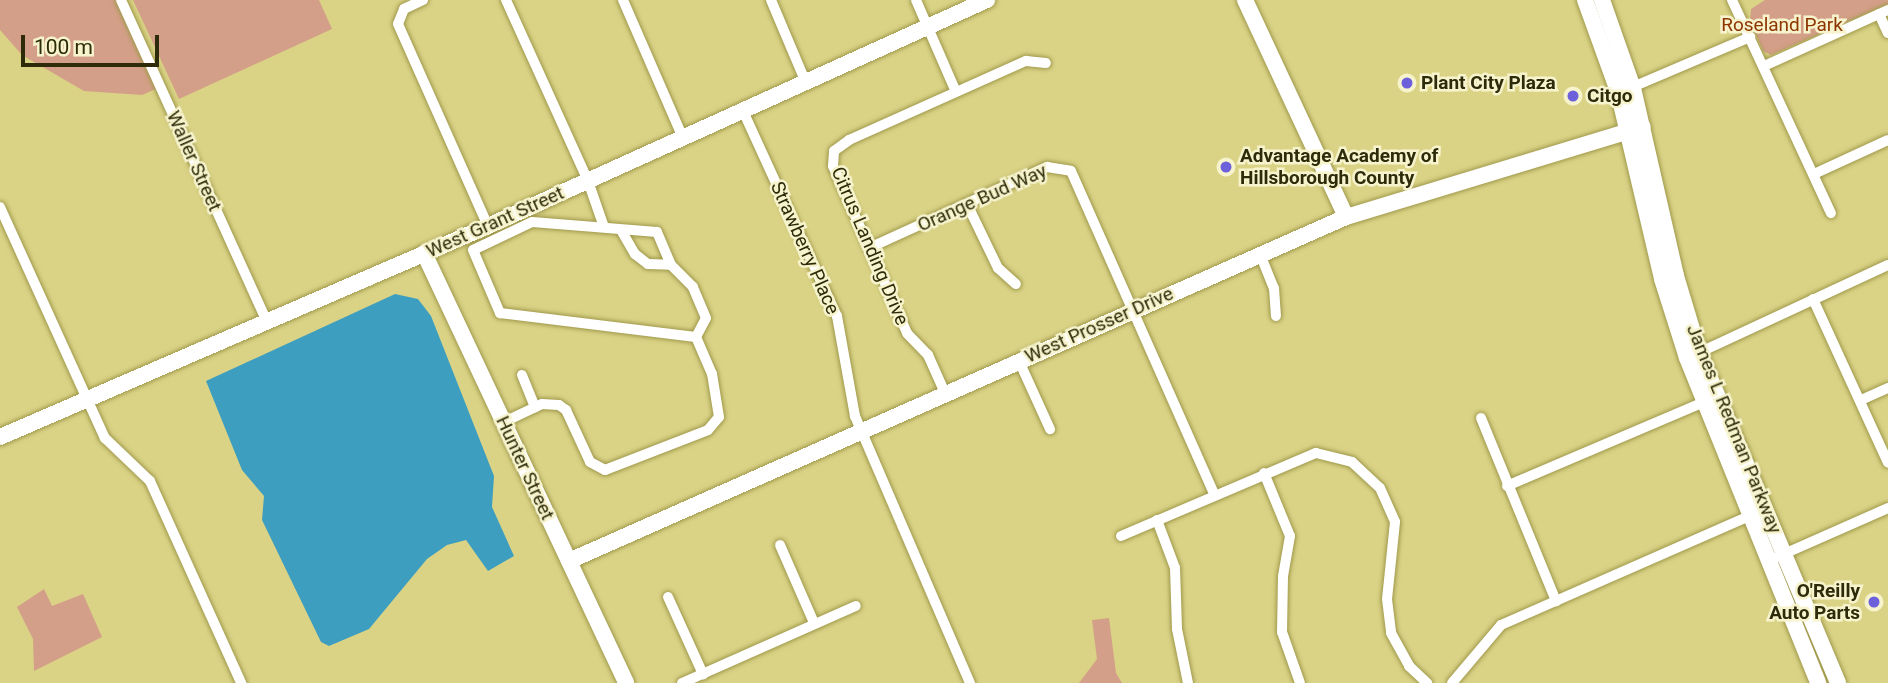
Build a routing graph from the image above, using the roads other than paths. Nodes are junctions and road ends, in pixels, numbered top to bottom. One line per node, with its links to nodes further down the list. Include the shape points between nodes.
1 (121, 0): 42 (street, Waller Street)
2 (423, 0): 30 (street, via 404,9 398,24)
3 (506, 0): 25 (street)
4 (771, 0): 17 (street)
5 (916, 0): 12 (street)
6 (987, 0): 12 (street, West Grant Street)
7 (1245, 0): 29 (street)
8 (626, 1): 22 (street)
9 (1736, 1): 14 (street)
10 (1592, 3): 18 (street)
11 (1883, 12): 13 (street); 16 (street)
12 (927, 27): 17 (street, West Grant Street); 19 (street)
13 (1888, 33)
14 (1750, 37): 16 (street); 18 (street)
15 (1046, 63): 19 (street, Citrus Landing Drive, via 1026,61)
16 (1764, 66): 24 (street)
17 (806, 83): 20 (street, West Grant Street)
18 (1626, 90): 21 (street)
19 (957, 92): 33 (street, Citrus Landing Drive, via 834,151 833,166)
20 (743, 111): 22 (street, West Grant Street); 55 (street, Strawberry Place, via 837,316)
21 (1636, 130): 29 (street, West Prosser Drive); 44 (street, James L Redman Parkway, via 1667,235); 44 (street, via 1659,268)
22 (683, 138): 25 (street, West Grant Street)
23 (1888, 140): 24 (street)
24 (1814, 174): 27 (street)
25 (589, 181): 30 (street, West Grant Street); 31 (street)
26 (968, 204): 33 (street, Orange Bud Way); 38 (street, via 998,268); 40 (street, Orange Bud Way, via 1047,167 1071,171)
27 (1831, 213)
28 (2, 214): 49 (street)
29 (1346, 217): 35 (street, West Prosser Drive)
30 (488, 226): 34 (street, West Grant Street)
31 (604, 228): 32 (street); 43 (street, via 532,222 475,247 473,258 498,312)
32 (621, 229): 36 (street, via 635,254 648,264); 36 (street, via 657,232)
33 (869, 248): 48 (street, Citrus Landing Drive, via 907,333 928,355)
34 (424, 253): 42 (street, West Grant Street); 54 (street, Hunter Street)
35 (1260, 254): 40 (street, West Prosser Drive); 41 (street, via 1274,288)
36 (671, 265): 43 (street, via 693,287 706,318)
37 (1888, 265): 39 (street)
38 (1016, 284)
39 (1813, 299): 44 (street); 50 (street)
40 (1133, 310): 45 (street, West Prosser Drive); 62 (street)
41 (1276, 316)
42 (267, 322): 49 (street, West Grant Street)
43 (696, 337): 52 (street, via 712,374 719,408 714,425 696,435 605,470 590,461 566,410 551,403)
44 (1693, 355): 51 (street, James L Redman Parkway); 58 (street, James L Redman Parkway)
45 (1019, 361): 48 (street, West Prosser Drive); 56 (street)
46 (522, 375): 52 (street)
47 (1888, 388): 50 (street)
48 (945, 393): 55 (street, West Prosser Drive)
49 (87, 400): 57 (street, West Grant Street); 80 (street, via 105,438 150,481)
50 (1861, 400): 59 (street)
51 (1704, 402): 58 (street, via 1718,410); 61 (street); 65 (street, James L Redman Parkway)
52 (535, 407): 54 (street)
53 (1481, 418): 61 (street)
54 (504, 422): 70 (street, Hunter Street)
55 (860, 429): 70 (street, West Prosser Drive); 83 (street, Strawberry Place)
56 (1049, 429)
57 (0, 437)
58 (1746, 459): 63 (street, James L Redman Parkway)
59 (1888, 463)
60 (1264, 473): 62 (street); 85 (street, via 1290,536 1283,576 1282,632); 86 (street, via 1316,453 1334,454 1352,462 1380,488 1395,522 1387,599 1391,633 1409,666)
61 (1507, 486): 74 (street)
62 (1214, 493): 66 (street)
63 (1766, 508): 65 (street); 69 (street, James L Redman Parkway)
64 (1888, 508): 69 (street)
65 (1749, 515): 71 (street, James L Redman Parkway); 74 (street)
66 (1157, 520): 67 (street); 84 (street, via 1175,568 1177,629)
67 (1121, 536)
68 (780, 545): 77 (street)
69 (1785, 554): 71 (street); 78 (street, James L Redman Parkway)
70 (569, 561): 81 (street, Hunter Street)
71 (1768, 561): 72 (street, James L Redman Parkway)
72 (1777, 585): 76 (street, James L Redman Parkway); 78 (street, via 1792,592)
73 (668, 597): 79 (street)
74 (1556, 601): 87 (street, via 1501,625)
75 (856, 606): 77 (street)
76 (1788, 610): 88 (street, James L Redman Parkway); 89 (street, via 1810,643 1822,673)
77 (814, 623): 79 (street)
78 (1820, 638): 89 (street, James L Redman Parkway)
79 (702, 674): 82 (street)
80 (241, 683)
81 (626, 683)
82 (682, 683)
83 (970, 683)
84 (1188, 683)
85 (1300, 683)
86 (1427, 683)
87 (1452, 683)
88 (1818, 683)
89 (1835, 683)

